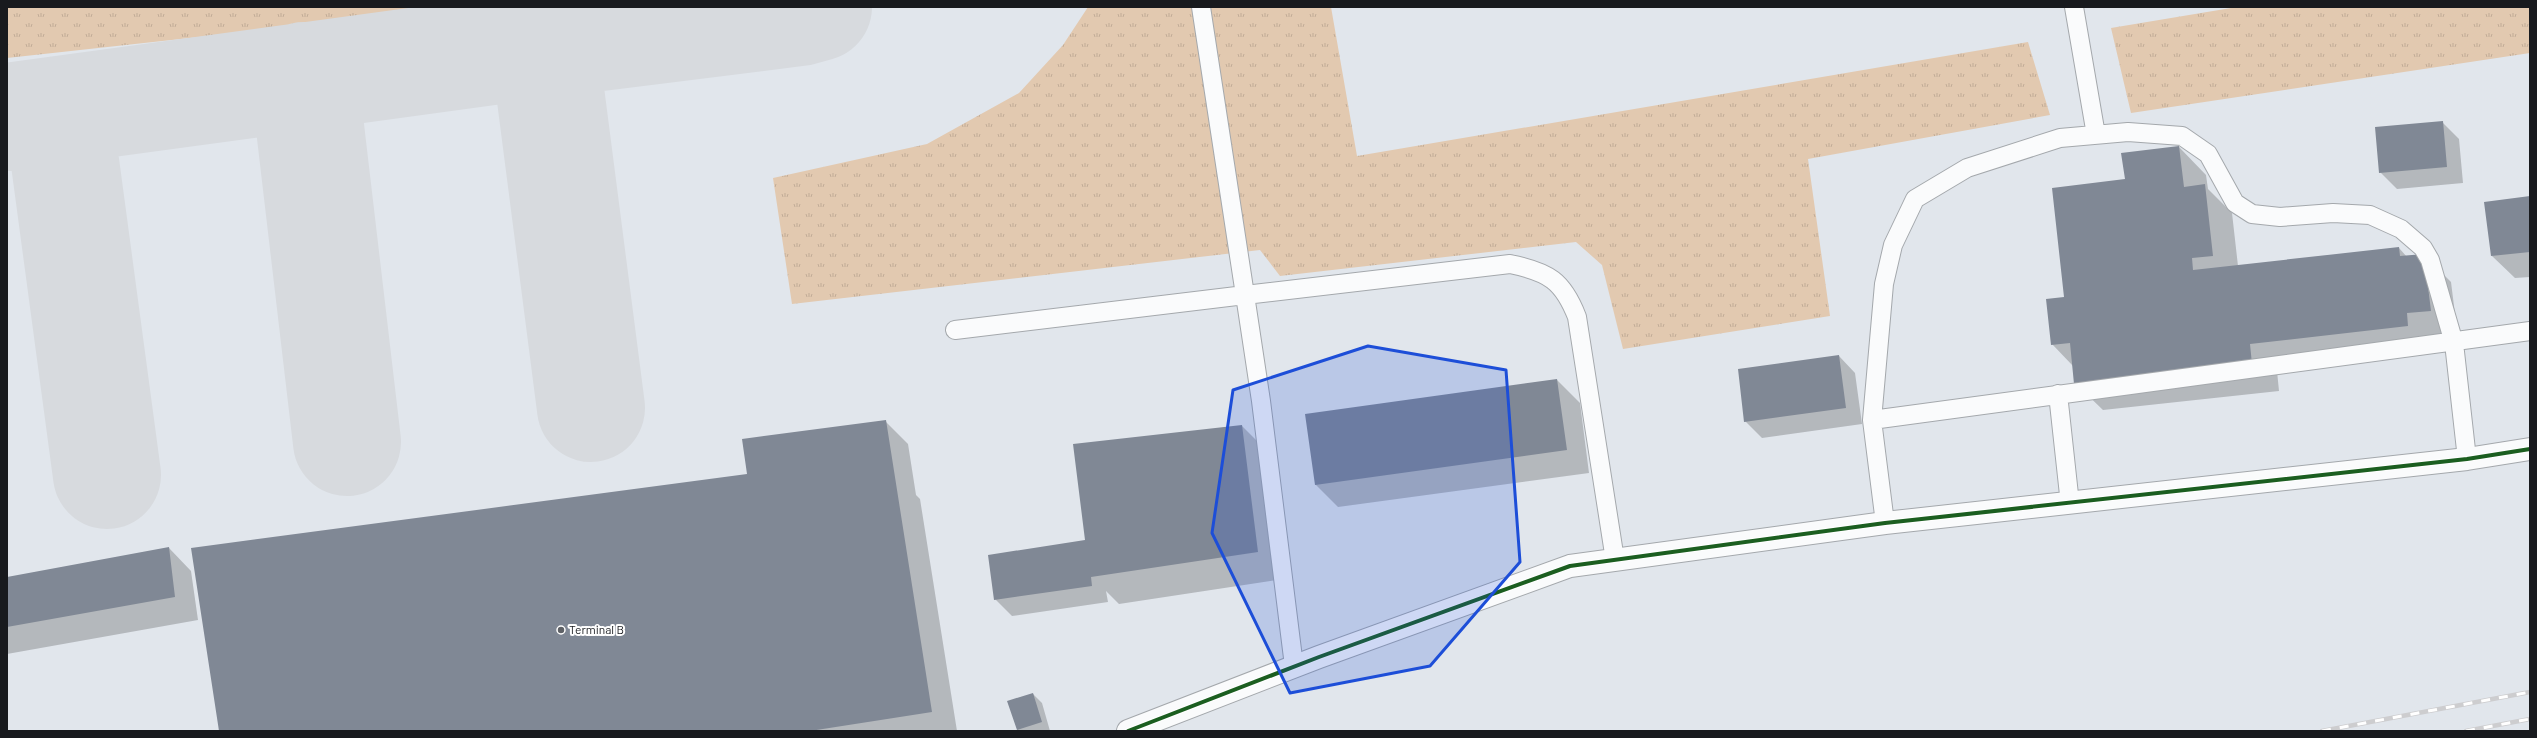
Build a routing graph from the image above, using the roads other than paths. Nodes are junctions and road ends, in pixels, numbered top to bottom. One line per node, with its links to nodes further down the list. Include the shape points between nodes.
1 (1201, 7): 4 (lane)
2 (2074, 7): 3 (lane)
3 (2096, 135): 7 (lane, via 2128,132 2182,136 2208,154 2235,203 2252,214 2280,217 2333,213 2370,215 2401,229 2423,248 2430,260); 9 (lane, via 2060,138 1968,168 1915,200 1893,245 1884,284)
4 (1245, 295): 5 (lane); 14 (lane, via 1510,264 1532,269 1552,278 1568,295 1577,317); 15 (lane)
5 (955, 330)
6 (2530, 331): 7 (lane)
7 (2454, 343): 8 (lane); 11 (lane)
8 (2058, 394): 9 (lane); 12 (lane)
9 (1872, 420): 13 (lane)
10 (2530, 449): 11 (street)
11 (2467, 459): 12 (street)
12 (2070, 504): 13 (street)
13 (1885, 523): 14 (street)
14 (1615, 560): 15 (street, via 1570,566)
15 (1294, 666): 16 (street)
16 (1128, 731)

